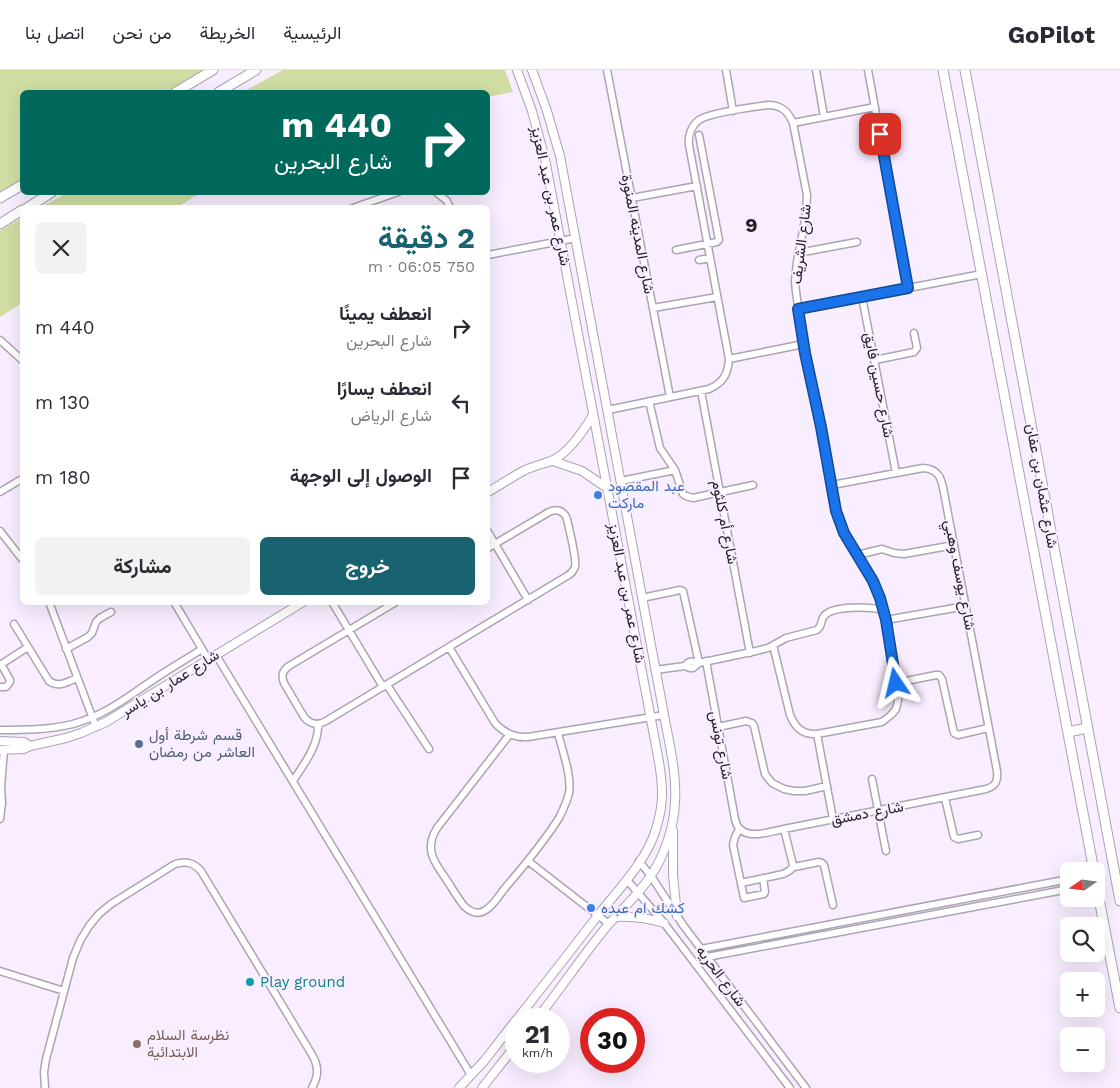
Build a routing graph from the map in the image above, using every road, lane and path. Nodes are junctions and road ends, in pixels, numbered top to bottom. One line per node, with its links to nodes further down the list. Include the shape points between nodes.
1 (213, 70): 11 (main road)
2 (256, 70): 12 (main road)
3 (517, 70): 31 (street, شارع عمر بن عبد العزيز, via 540,135)
4 (532, 70): 30 (street, شارع عمر بن عبد العزيز, via 560,156)
5 (607, 70): 24 (street, شارع المدينه المنورة)
6 (726, 70): 14 (street)
7 (816, 70): 15 (street)
8 (868, 70): 13 (street)
9 (943, 70): 39 (main road, شارع عثمان بن عفان)
10 (965, 70): 109 (main road, شارع عثمان بن عفان)
11 (179, 90)
12 (222, 90)
13 (875, 107): 15 (street); 40 (street)
14 (733, 111): 16 (street, via 774,105 786,111); 19 (street, via 703,118 692,128 689,141)
15 (824, 117): 16 (street)
16 (793, 123): 35 (street, شارع الشريف, via 807,195)
17 (699, 135): 33 (street, via 719,239)
18 (20, 186): 23 (main road)
19 (697, 186): 24 (street); 33 (street)
20 (47, 195): 25 (main road)
21 (390, 195): 26 (street)
22 (440, 195): 27 (street)
23 (0, 198)
24 (632, 198): 43 (street, شارع المدينه المنورة)
25 (32, 205)
26 (361, 205)
27 (449, 205)
28 (20, 211): 29 (main road)
29 (0, 224)
30 (576, 238): 31 (street); 54 (street, شارع عمر بن عبد العزيز)
31 (561, 241): 36 (street); 55 (street, شارع عمر بن عبد العزيز)
32 (857, 242): 35 (street)
33 (707, 244): 34 (street); 37 (street)
34 (676, 250)
35 (798, 253): 44 (street, شارع الشريف, via 795,281)
36 (490, 255)
37 (710, 258): 38 (street); 41 (street)
38 (699, 260)
39 (982, 274): 40 (street); 111 (main road, شارع عثمان بن عفان)
40 (908, 288): 42 (street)
41 (717, 297): 43 (street); 49 (street)
42 (862, 297): 44 (street); 50 (street, شارع حسين فايق)
43 (653, 308): 52 (street, شارع المدينه المنورة)
44 (798, 309): 47 (street, شارع الشريف)
45 (914, 333): 50 (street, via 917,348 914,352)
46 (0, 340): 48 (street)
47 (804, 344): 49 (street); 62 (street, شارع الشريف)
48 (20, 358)
49 (729, 359): 51 (street, via 722,381)
50 (874, 360): 58 (street, شارع حسين فايق)
51 (701, 391): 52 (street); 66 (street, شارع أم كلثوم)
52 (670, 397): 53 (street)
53 (649, 401): 54 (street); 57 (street, via 658,444)
54 (608, 410): 60 (street, شارع عمر بن عبد العزيز)
55 (593, 415): 56 (street, via 576,440); 63 (street, شارع عمر بن عبد العزيز)
56 (553, 461): 63 (street, via 582,471); 64 (street, via 525,470)
57 (675, 470): 60 (street); 66 (street, via 686,496 693,498)
58 (896, 473): 62 (street, شارع يوسف وهبي); 70 (street, شارع يوسف وهبي, via 923,468 939,476)
59 (20, 480): 65 (street)
60 (621, 481): 74 (street, شارع عمر بن عبد العزيز)
61 (753, 485): 66 (street)
62 (832, 485): 72 (street, شارع الشريف, via 839,519)
63 (607, 488): 104 (street, شارع عمر بن عبد العزيز)
64 (490, 491)
65 (0, 492)
66 (719, 492): 92 (street, شارع أم كلثوم)
67 (0, 532): 73 (street)
68 (490, 536): 69 (street)
69 (494, 543): 71 (street); 75 (street); 75 (street, via 552,510 561,511 566,516 574,568 570,574)
70 (954, 545): 72 (street, via 904,554 882,549); 81 (street, شارع يوسف وهبي)
71 (490, 546)
72 (857, 555): 82 (street, شارع الشريف, via 876,586)
73 (20, 557)
74 (642, 598): 95 (street, شارع تونس, via 683,591); 97 (street, شارع عمر بن عبد العزيز)
75 (528, 600): 89 (street)
76 (50, 605): 90 (street)
77 (176, 605): 91 (street)
78 (298, 605): 93 (street, شارع عمار بن ياسر)
79 (334, 605): 86 (street)
80 (391, 605): 86 (street)
81 (966, 606): 84 (street); 108 (street, شارع يوسف وهبي)
82 (883, 610): 84 (street, شارع الشريف); 87 (street, via 863,607 835,611 824,616 817,630)
83 (110, 612): 90 (street, via 96,622 88,637)
84 (886, 620): 99 (street, شارع الشريف)
85 (14, 624): 88 (street)
86 (349, 630): 101 (street); 105 (street, via 286,668 282,674 304,717)
87 (773, 645): 92 (street); 114 (street, via 792,720 802,732)
88 (28, 647): 96 (street); 98 (street, via 49,681 59,685)
89 (449, 647): 101 (street); 113 (street, via 495,723)
90 (66, 649): 98 (street)
91 (202, 649): 94 (street); 103 (street, via 112,708)
92 (750, 653): 95 (street)
93 (216, 654): 94 (street, شارع عمار بن ياسر); 120 (street)
94 (208, 659): 106 (street, شارع عمار بن ياسر)
95 (701, 663): 97 (street, via 692,661 685,666); 107 (street, شارع تونس)
96 (1, 664): 100 (street, via 10,682 6,687)
97 (655, 670): 102 (street, شارع عمر بن عبد العزيز)
98 (77, 678): 103 (street)
99 (896, 683): 108 (street, via 939,675 943,680 954,733 958,735); 114 (street, شارع الشريف, via 897,705 887,719)
100 (0, 686)
101 (385, 686): 105 (street); 117 (street)
102 (664, 715): 104 (street); 126 (street, شارع عمر بن عبد العزيز, via 675,786)
103 (92, 717): 106 (street); 110 (street, via 57,727)
104 (650, 718): 112 (street); 134 (street, شارع عمر بن عبد العزيز, via 661,775 662,804 651,843)
105 (318, 724): 120 (street, via 314,745)
106 (96, 727): 116 (street, شارع عمار بن ياسر, via 74,736)
107 (718, 727): 122 (street, via 752,722 765,774 776,786 794,791); 129 (street, شارع تونس)
108 (988, 728): 121 (street, شارع يوسف وهبي, via 997,776)
109 (1088, 728): 111 (main road); 148 (main road, شارع عثمان بن عفان)
110 (0, 730)
111 (1068, 732): 135 (main road, شارع عثمان بن عفان)
112 (558, 733): 113 (street, via 528,738); 133 (street, via 569,777 569,794 558,819)
113 (510, 734): 133 (street, via 437,828 431,852 437,867 462,904 477,912 488,909)
114 (817, 734): 122 (street)
115 (0, 741): 116 (street, شارع عمار بن ياسر, via 24,742)
116 (30, 746): 118 (street, شارع عمار بن ياسر)
117 (429, 749)
118 (2, 750): 124 (street)
119 (872, 779): 125 (street)
120 (293, 781): 169 (street)
121 (995, 785): 123 (street, شارع دمشق)
122 (827, 786): 128 (street)
123 (945, 798): 125 (street, شارع دمشق); 131 (street, via 954,837)
124 (1, 803): 127 (street)
125 (878, 810): 128 (street, شارع دمشق); 132 (street)
126 (673, 818): 137 (street, شارع عمر بن عبد العزيز, via 662,855); 152 (street)
127 (0, 819)
128 (834, 819): 130 (street, شارع دمشق)
129 (739, 828): 130 (street, شارع دمشق, via 752,834); 141 (street, via 733,845)
130 (784, 829): 136 (street)
131 (978, 835)
132 (886, 851)
133 (528, 861): 151 (street)
134 (639, 861): 137 (street, شارع الحريه); 139 (street, شارع عمر بن عبد العزيز)
135 (1092, 862)
136 (793, 866): 138 (street, via 785,873); 149 (street, via 822,863)
137 (651, 876): 145 (street, شارع عمر بن عبد العزيز); 152 (street, شارع الحريه)
138 (762, 878): 141 (street); 141 (street, via 764,895 744,898)
139 (627, 880): 145 (street, شارع الحريه); 151 (street, شارع عمر بن عبد العزيز)
140 (1060, 881): 142 (street)
141 (741, 883)
142 (1024, 888): 144 (street); 146 (street)
143 (1060, 891): 146 (street)
144 (1001, 892): 147 (street); 156 (street)
145 (638, 893): 153 (street, شارع عمر بن عبد العزيز); 154 (street, شارع الحريه)
146 (1026, 897): 147 (street)
147 (1002, 902): 158 (street)
148 (1120, 902)
149 (833, 905)
150 (1101, 908): 166 (main road)
151 (598, 915): 155 (street); 164 (street, شارع عمر بن عبد العزيز)
152 (677, 916): 160 (street, شارع الحريه)
153 (616, 917): 154 (street); 155 (street, شارع عمر بن عبد العزيز)
154 (664, 923): 174 (street, شارع الحريه)
155 (609, 924): 165 (street, شارع عمر بن عبد العزيز)
156 (807, 929): 157 (street); 158 (street)
157 (785, 933): 159 (street); 160 (street)
158 (809, 938): 159 (street)
159 (787, 942): 161 (street)
160 (701, 949): 161 (street, شارع الحريه)
161 (707, 957): 175 (street, شارع الحريه)
162 (0, 972): 163 (street)
163 (64, 991): 170 (street, via 46,1059); 171 (street, via 80,942 99,914 175,864 190,862 207,881 316,1062 318,1071)
164 (526, 1008)
165 (545, 1008)
166 (1120, 1008)
167 (505, 1034): 169 (street, شارع عمر بن عبد العزيز)
168 (505, 1059): 173 (street)
169 (471, 1075): 172 (street, شارع عمر بن عبد العزيز)
170 (45, 1088)
171 (312, 1088)
172 (459, 1088)
173 (482, 1088)
174 (790, 1088)
175 (806, 1088)

